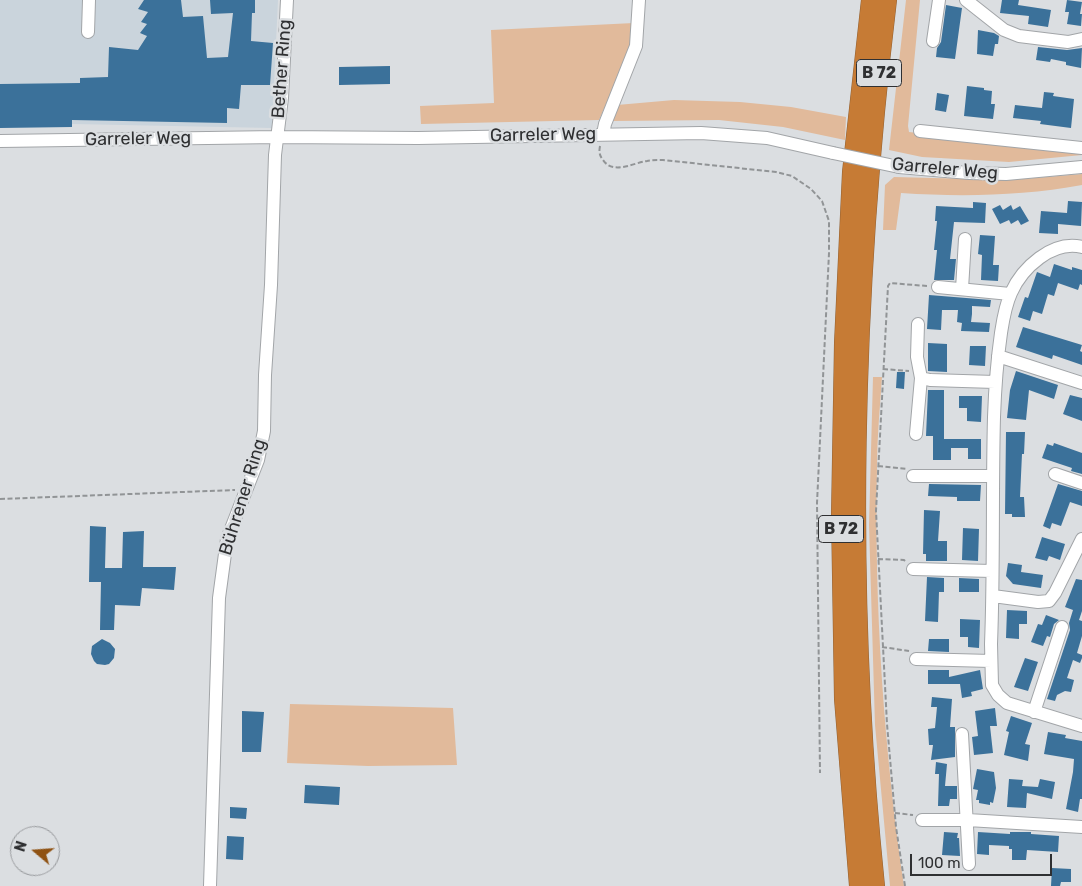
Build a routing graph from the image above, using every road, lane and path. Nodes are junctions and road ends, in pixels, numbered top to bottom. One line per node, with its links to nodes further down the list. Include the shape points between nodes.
1 (89, 0): 8 (street)
2 (286, 0): 13 (street, Bether Ring)
3 (639, 0): 12 (street, via 636,46)
4 (871, 0): 55 (highway, B 72, via 852,172 840,515 844,699)
5 (887, 0): 56 (highway, B 72, via 867,224 856,511 860,700)
6 (939, 0): 10 (street)
7 (966, 0): 9 (street, via 1004,30 1019,36 1068,42)
8 (88, 32)
9 (1082, 39)
10 (932, 41)
11 (920, 131): 15 (street, Garreler Weg)
12 (604, 134): 13 (street, Garreler Weg); 16 (street, Garreler Weg, bridge, via 734,134 767,138 899,167 969,173 1006,174); 48 (path, via 599,152 603,162 614,168 663,160 792,176 811,188 822,201 829,221 817,504)
13 (277, 137): 14 (street, Garreler Weg); 34 (street, Bührener Ring, via 264,431)
14 (0, 141)
15 (1082, 148)
16 (1082, 167)
17 (965, 239): 20 (street)
18 (1082, 247): 21 (street, via 1054,250 1035,261 1020,276)
19 (938, 287): 20 (street); 24 (path, via 890,283)
20 (962, 289): 21 (street)
21 (1010, 294): 23 (street)
22 (918, 324): 25 (street, via 917,357)
23 (998, 356): 26 (street); 27 (street)
24 (884, 368): 25 (path, via 909,371); 29 (path)
25 (921, 378): 26 (street); 28 (street)
26 (995, 382): 32 (street)
27 (1082, 383)
28 (916, 434)
29 (878, 466): 31 (path, via 906,467); 37 (path)
30 (1055, 474): 33 (street)
31 (913, 476): 32 (street)
32 (993, 476): 39 (street)
33 (1082, 483)
34 (247, 490): 35 (path); 54 (street, Bührener Ring, via 227,539 219,598)
35 (0, 499)
36 (1082, 539): 40 (street, via 1048,601)
37 (878, 559): 38 (path, via 904,560); 42 (path)
38 (913, 569): 39 (street)
39 (992, 571): 40 (street)
40 (993, 596): 44 (street)
41 (1062, 627): 45 (street)
42 (882, 647): 43 (path, via 908,650); 49 (path)
43 (916, 659): 44 (street)
44 (991, 661): 45 (street, via 992,685 998,695 1008,703)
45 (1034, 712): 46 (street)
46 (1082, 726)
47 (962, 734): 51 (street)
48 (820, 773)
49 (895, 813): 50 (path, via 910,814); 57 (path)
50 (922, 820): 51 (street)
51 (968, 820): 52 (street); 53 (street)
52 (1082, 827)
53 (969, 864)
54 (210, 886)
55 (858, 886)
56 (875, 886)
57 (905, 886)

